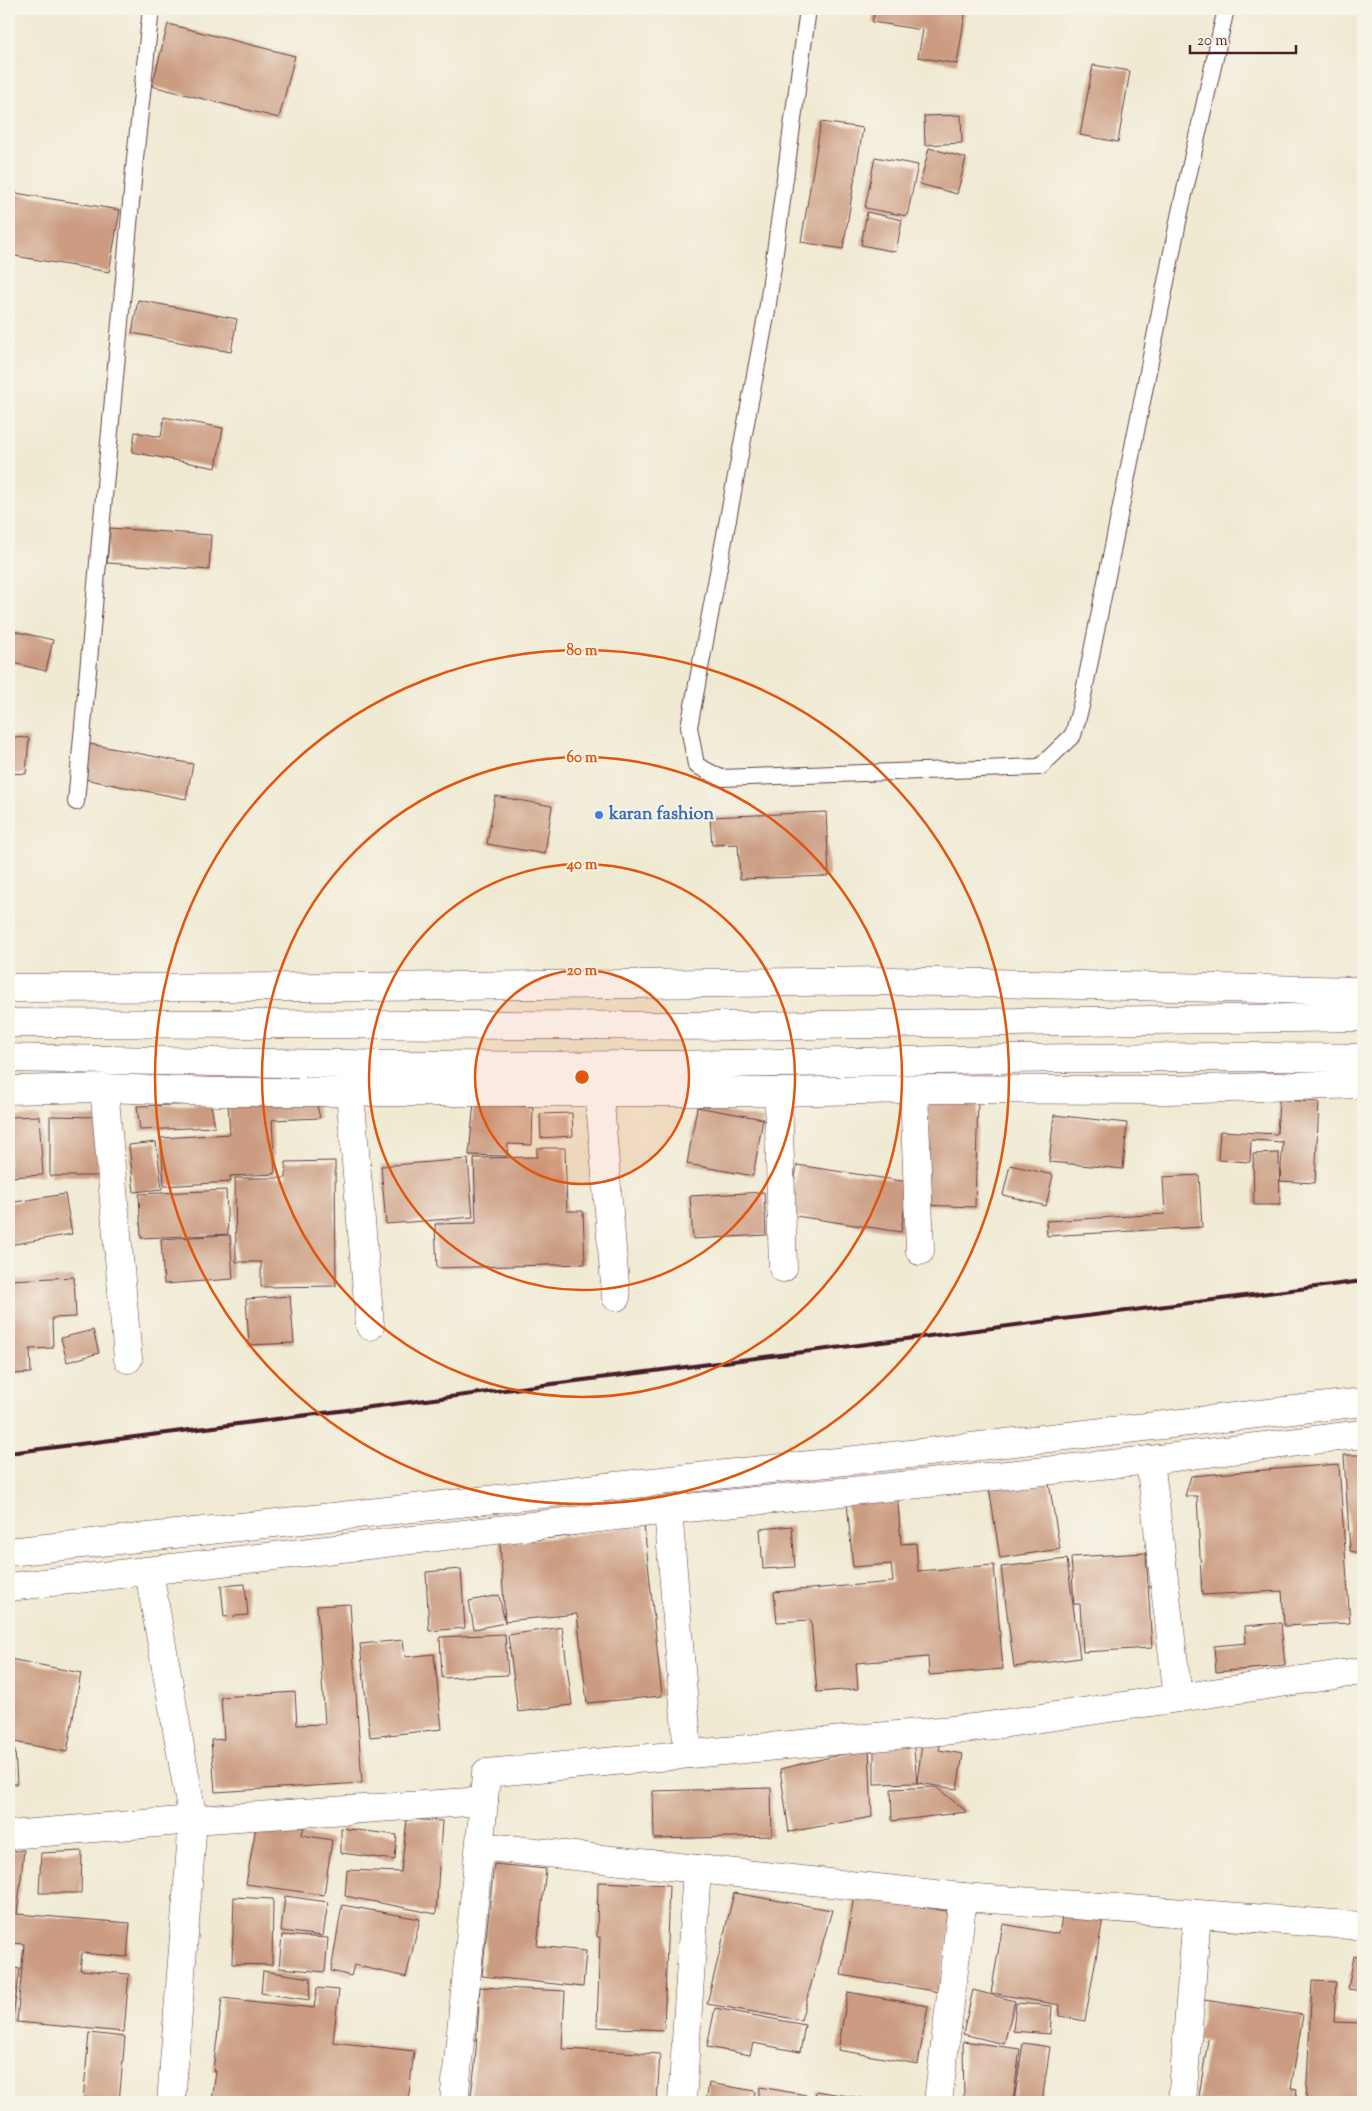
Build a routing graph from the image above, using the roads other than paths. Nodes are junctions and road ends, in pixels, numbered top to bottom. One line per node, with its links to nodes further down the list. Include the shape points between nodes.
1 (151, 9): 4 (lane)
2 (808, 9): 3 (lane, via 767,310 689,727 696,765 721,778 1040,767 1073,735 1180,212)
3 (1226, 9)
4 (76, 802)
5 (9, 988): 6 (street, via 889,981)
6 (1363, 991)
7 (1363, 1018): 8 (street, via 740,1026)
8 (9, 1023)
9 (9, 1058): 10 (street, via 628,1066 1054,1058)
10 (1363, 1058)
11 (1363, 1084): 13 (street, via 1168,1090)
12 (104, 1088): 14 (street); 16 (street); 22 (street)
13 (914, 1089): 17 (street); 18 (street)
14 (9, 1090)
15 (599, 1091): 16 (street); 17 (street); 20 (street)
16 (350, 1092): 21 (street)
17 (778, 1092): 19 (street)
18 (920, 1251)
19 (784, 1268)
20 (616, 1297)
21 (370, 1326)
22 (128, 1359)
23 (1363, 1402): 27 (street)
24 (1363, 1434): 25 (street)
25 (1150, 1460): 26 (street); 31 (street)
26 (668, 1510): 28 (street); 32 (street)
27 (9, 1552)
28 (149, 1572): 29 (street); 34 (street)
29 (9, 1587)
30 (1363, 1671): 31 (street)
31 (1178, 1698): 32 (street, via 973,1728)
32 (688, 1754): 33 (street, via 486,1773)
33 (484, 1801): 34 (street); 36 (street)
34 (193, 1820): 35 (street); 41 (street)
35 (9, 1835)
36 (480, 1846): 37 (street); 42 (street)
37 (696, 1869): 38 (street); 43 (street)
38 (964, 1897): 39 (street); 44 (street)
39 (1197, 1915): 40 (street); 45 (street)
40 (1363, 1926)
41 (171, 2102)
42 (454, 2102)
43 (682, 2102)
44 (938, 2102)
45 (1182, 2102)

